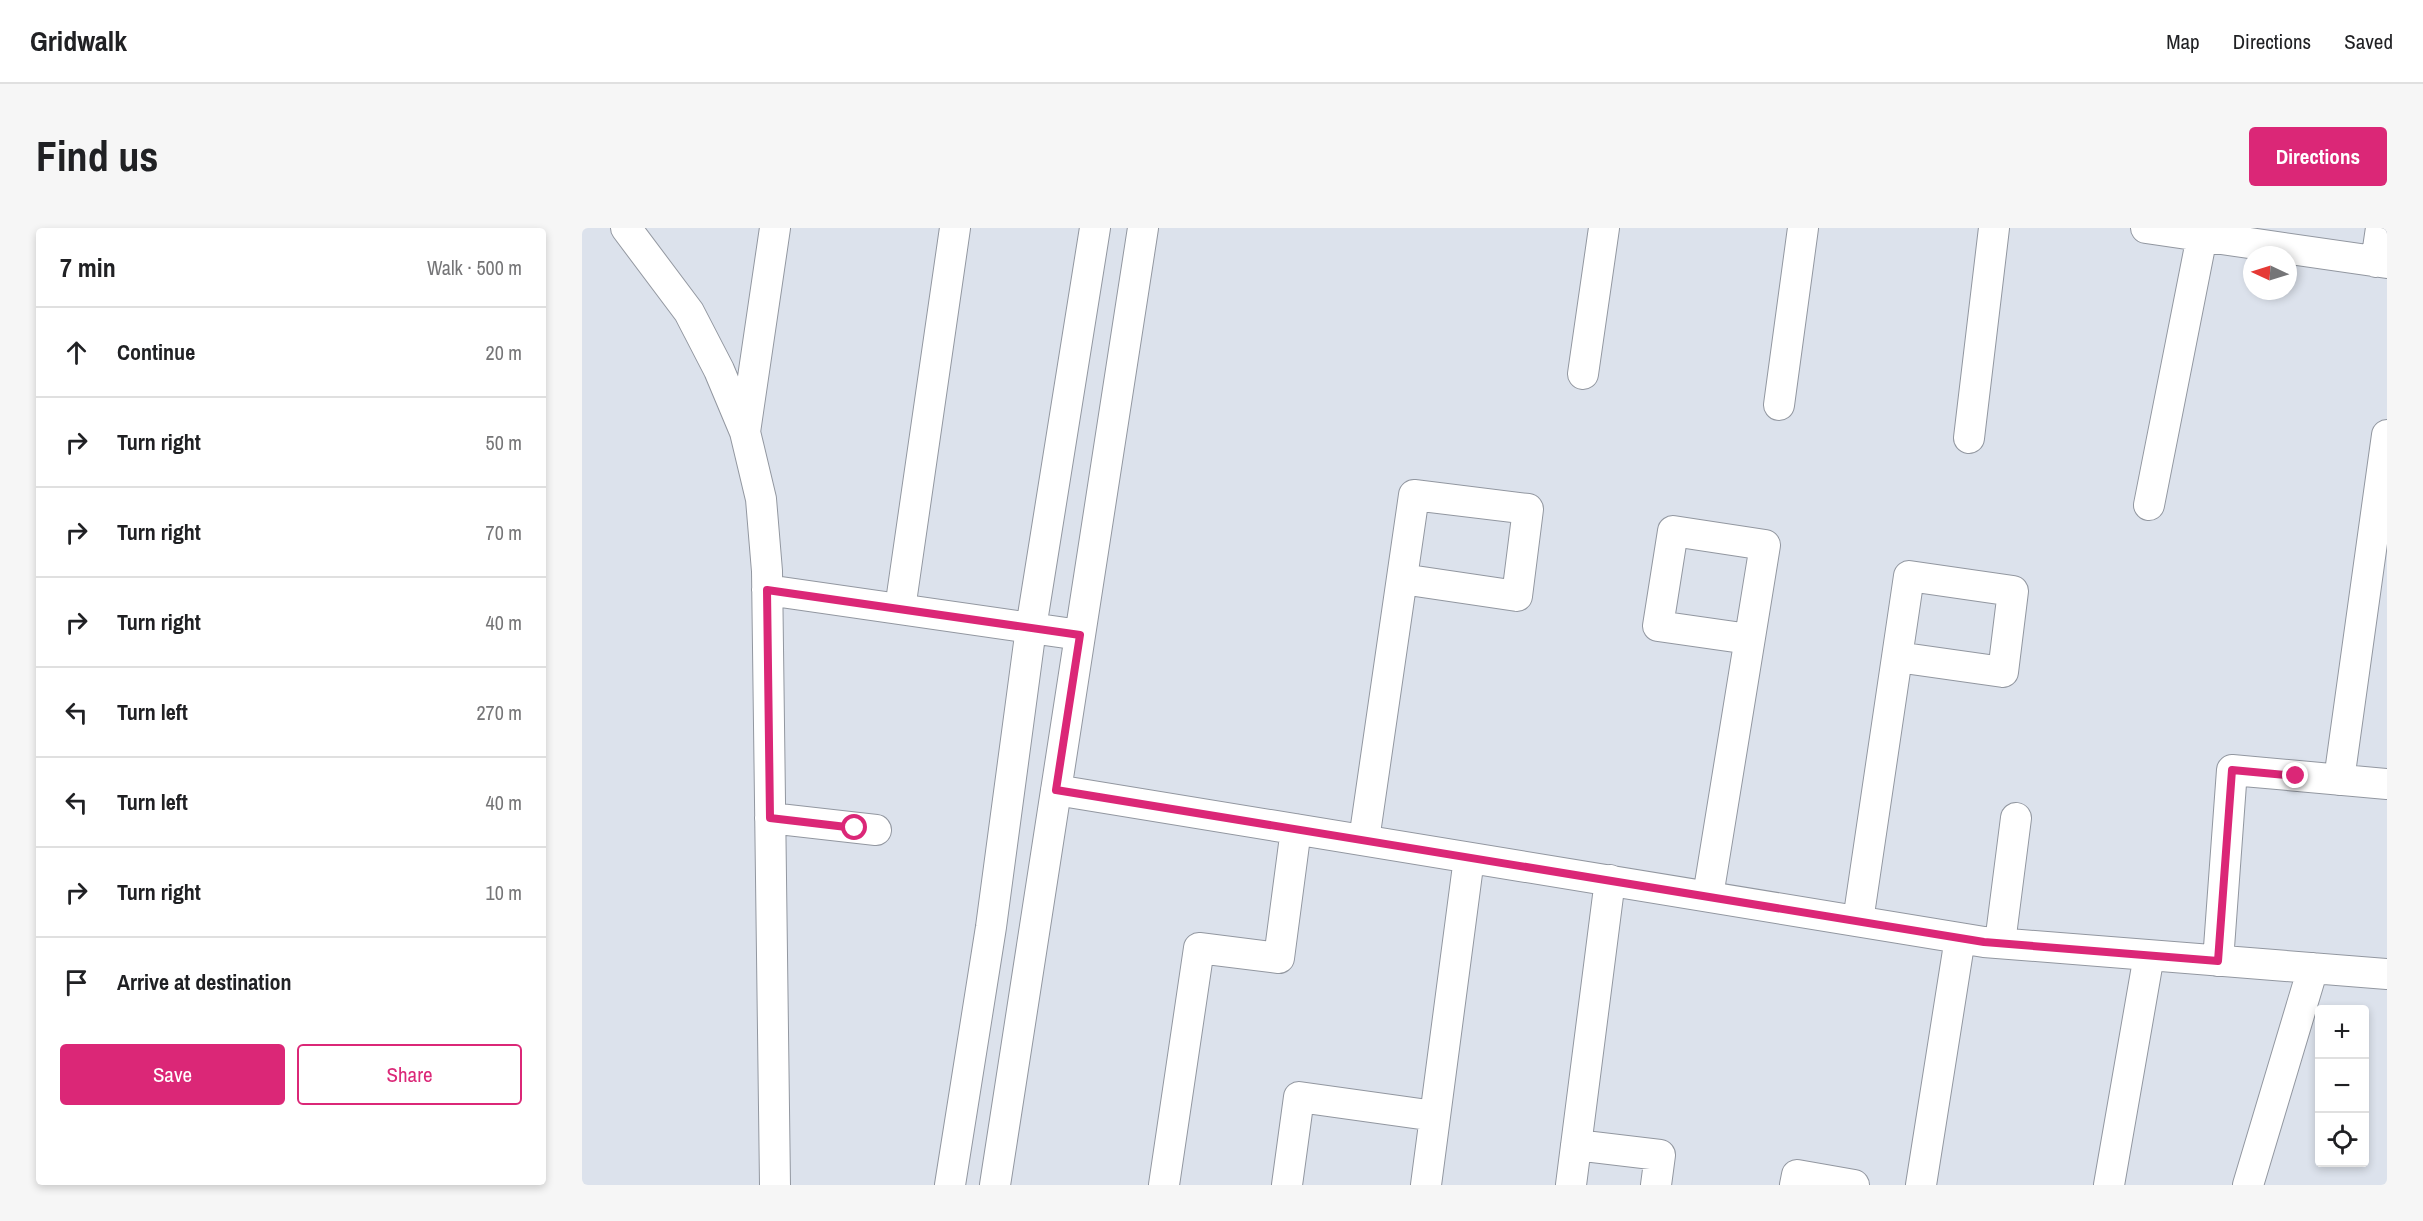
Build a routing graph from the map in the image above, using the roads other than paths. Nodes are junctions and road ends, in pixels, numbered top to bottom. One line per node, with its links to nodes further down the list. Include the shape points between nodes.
1 (626, 228): 15 (street, via 688,312 719,370)
2 (775, 228): 15 (street)
3 (955, 228): 21 (street)
4 (1095, 228): 22 (street)
5 (1143, 228): 23 (street)
6 (1604, 228): 13 (street)
7 (1803, 228): 14 (street)
8 (1994, 228): 17 (street)
9 (2146, 228): 11 (street)
10 (2381, 228): 12 (street)
11 (2220, 235): 12 (street); 18 (street)
12 (2381, 263)
13 (1583, 374)
14 (1779, 405)
15 (745, 432): 20 (street, via 761,499)
16 (2387, 435): 26 (street)
17 (1969, 438)
18 (2149, 505)
19 (1402, 579): 19 (street, via 1414,495 1528,509 1517,596); 33 (street)
20 (767, 590): 21 (street); 29 (street)
21 (900, 609): 22 (street)
22 (1031, 628): 23 (street); 47 (street, via 991,927)
23 (1080, 635): 28 (street)
24 (1749, 639): 36 (street)
25 (1897, 657): 37 (street)
26 (2339, 780): 27 (street); 41 (street, via 2232,770)
27 (2387, 784)
28 (1056, 790): 31 (street); 48 (street)
29 (770, 818): 32 (street); 46 (street)
30 (2016, 818): 39 (street)
31 (1296, 829): 33 (street); 49 (street, via 1279,958 1199,948)
32 (876, 830)
33 (1364, 840): 34 (street)
34 (1469, 858): 35 (street); 44 (street)
35 (1610, 880): 36 (street); 45 (street)
36 (1708, 896): 37 (street)
37 (1858, 921): 38 (street)
38 (1960, 938): 39 (street); 56 (street)
39 (2000, 943): 40 (street)
40 (2149, 955): 41 (street); 57 (street)
41 (2218, 961): 42 (street)
42 (2313, 968): 43 (street); 58 (street)
43 (2387, 974)
44 (1435, 1116): 50 (street, via 1299,1097); 51 (street)
45 (1576, 1145): 52 (street); 53 (street, via 1660,1155)
46 (775, 1185)
47 (950, 1185)
48 (995, 1185)
49 (1164, 1185)
50 (1287, 1185)
51 (1426, 1185)
52 (1571, 1185)
53 (1656, 1185)
54 (1795, 1185): 55 (street, via 1797,1175)
55 (1854, 1185)
56 (1921, 1185)
57 (2109, 1185)
58 (2248, 1185)

